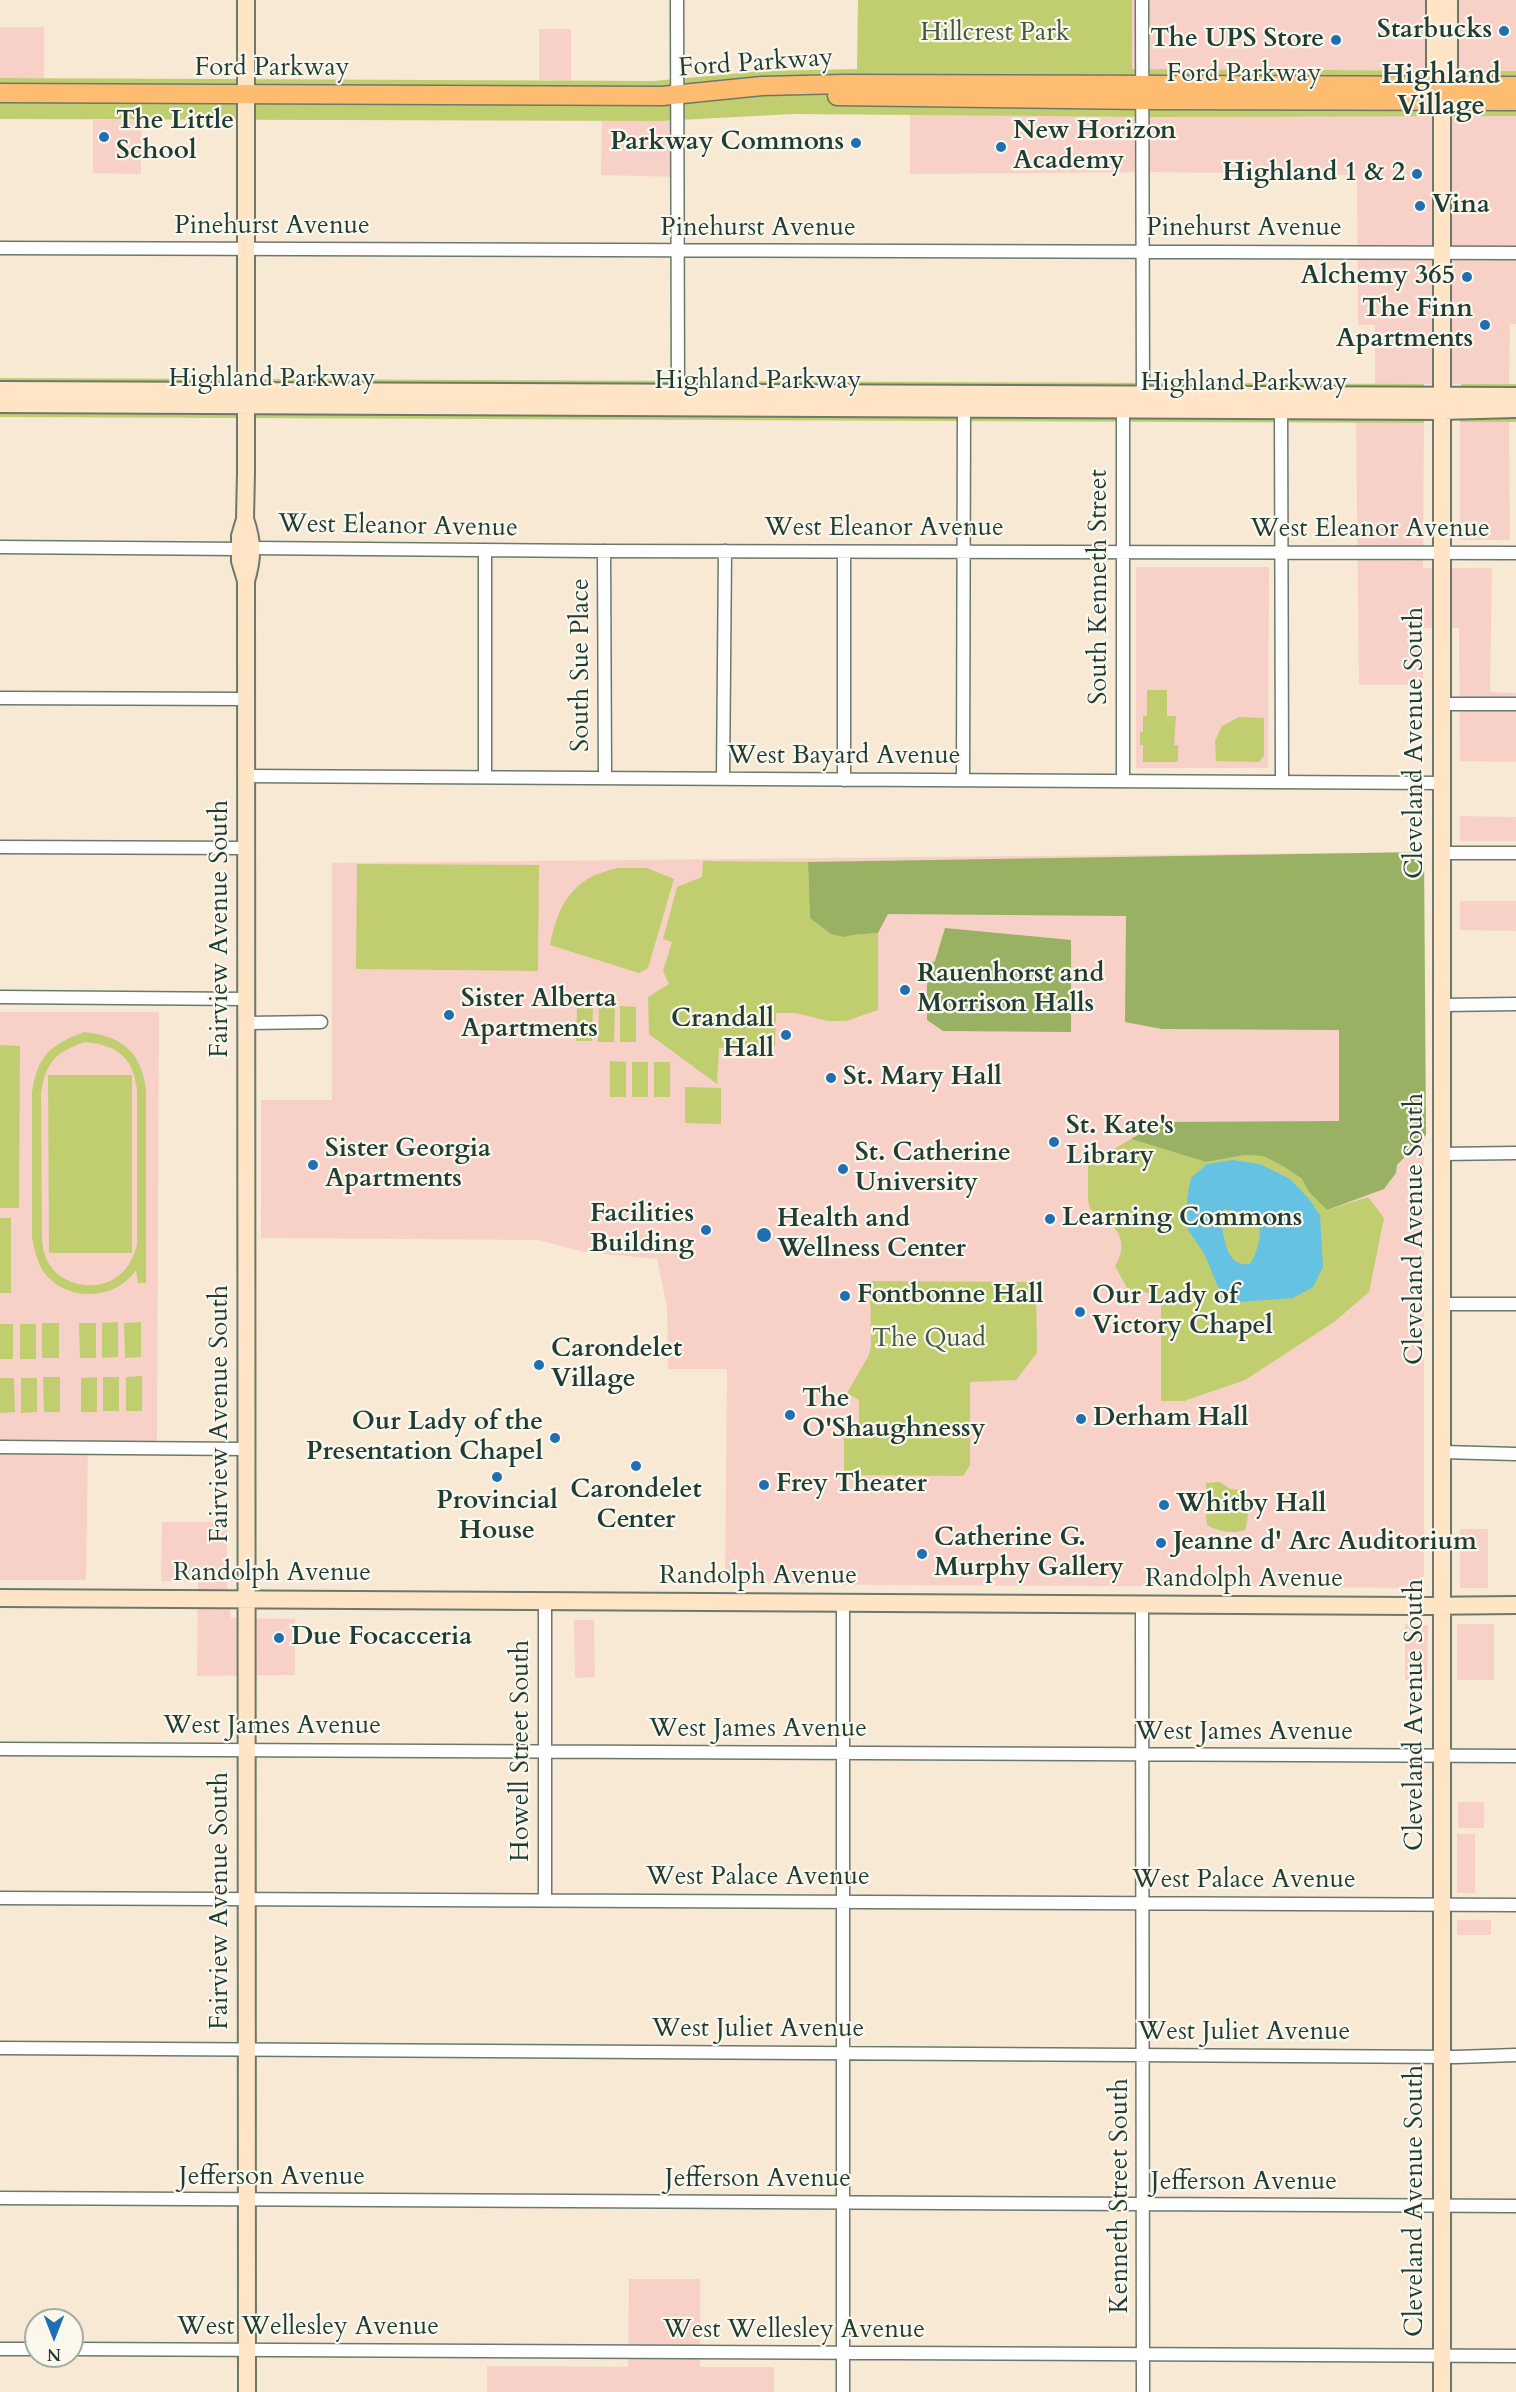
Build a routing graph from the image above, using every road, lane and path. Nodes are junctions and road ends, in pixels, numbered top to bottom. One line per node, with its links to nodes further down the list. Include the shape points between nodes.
1 (246, 0): 10 (street, Fairview Avenue South)
2 (677, 0): 11 (street)
3 (1142, 0): 8 (street)
4 (1435, 0): 9 (street, via 1435,74)
5 (1449, 0): 9 (street, via 1449,75)
6 (1516, 86): 9 (main road, Ford Parkway)
7 (0, 93): 10 (main road, Ford Parkway)
8 (1142, 93): 9 (main road, Ford Parkway); 11 (main road, Ford Parkway, via 804,84 742,87); 16 (street)
9 (1441, 94): 12 (main road, Ford Parkway); 18 (street, Cleveland Avenue South)
10 (246, 100): 11 (main road, Ford Parkway); 13 (main road, Ford Parkway); 15 (street, Fairview Avenue South)
11 (677, 100): 17 (street)
12 (1516, 101)
13 (0, 104)
14 (0, 248): 15 (street, Pinehurst Avenue)
15 (246, 249): 17 (street, Pinehurst Avenue); 22 (street, Fairview Avenue South)
16 (1143, 251): 17 (street, Pinehurst Avenue); 18 (street, Pinehurst Avenue); 26 (street)
17 (677, 252): 23 (street)
18 (1442, 252): 19 (street, Pinehurst Avenue); 28 (street, Cleveland Avenue South)
19 (1516, 253)
20 (0, 390): 22 (street, Highland Parkway)
21 (1516, 396): 28 (street, Highland Parkway)
22 (246, 398): 23 (street, Highland Parkway); 29 (street, Highland Parkway); 32 (street, Fairview Avenue South, via 245,519 252,536)
23 (678, 400): 24 (street, Highland Parkway)
24 (964, 401): 25 (street, Highland Parkway); 37 (street)
25 (1123, 401): 26 (street, Highland Parkway); 38 (street, South Kenneth Street)
26 (1143, 401): 27 (street, Highland Parkway)
27 (1281, 403): 28 (street, Highland Parkway); 39 (street)
28 (1441, 403): 30 (street, Highland Parkway); 41 (street, Cleveland Avenue South)
29 (0, 404)
30 (1516, 409)
31 (0, 547): 32 (street, West Eleanor Avenue)
32 (246, 548): 33 (street, West Eleanor Avenue); 43 (street, Fairview Avenue South, via 252,561 246,581)
33 (485, 550): 34 (street, West Eleanor Avenue); 47 (street)
34 (604, 551): 35 (street, West Eleanor Avenue); 48 (street, South Sue Place)
35 (725, 552): 36 (street, West Eleanor Avenue); 49 (street)
36 (844, 552): 37 (street, West Eleanor Avenue); 50 (street)
37 (964, 552): 38 (street, West Eleanor Avenue); 51 (street)
38 (1123, 552): 39 (street, West Eleanor Avenue); 52 (street, South Kenneth Street)
39 (1281, 553): 41 (street, West Eleanor Avenue); 53 (street)
40 (1516, 553): 41 (street, West Eleanor Avenue)
41 (1442, 554): 44 (street, Cleveland Avenue South)
42 (0, 698): 43 (street)
43 (246, 699): 46 (street, Fairview Avenue South)
44 (1441, 704): 45 (street); 54 (street, Cleveland Avenue South)
45 (1516, 704)
46 (246, 776): 47 (street, West Bayard Avenue); 56 (street, Fairview Avenue South)
47 (485, 777): 48 (street, West Bayard Avenue)
48 (605, 778): 49 (street, West Bayard Avenue)
49 (723, 779): 50 (street, West Bayard Avenue)
50 (844, 780): 51 (street, West Bayard Avenue)
51 (963, 780): 52 (street, West Bayard Avenue)
52 (1123, 781): 53 (street, West Bayard Avenue)
53 (1282, 782): 54 (street, West Bayard Avenue)
54 (1442, 783): 57 (street, Cleveland Avenue South)
55 (0, 847): 56 (street)
56 (246, 848): 60 (street, Fairview Avenue South)
57 (1441, 853): 58 (street); 62 (street, Cleveland Avenue South)
58 (1516, 853)
59 (0, 997): 60 (street)
60 (247, 999): 64 (street, Fairview Avenue South)
61 (1516, 1004): 62 (street)
62 (1442, 1005): 66 (street, Cleveland Avenue South)
63 (321, 1022): 64 (street)
64 (248, 1023): 70 (street, Fairview Avenue South)
65 (1516, 1153): 66 (street)
66 (1441, 1154): 67 (street, Cleveland Avenue South)
67 (1442, 1304): 68 (street); 71 (street, Cleveland Avenue South)
68 (1516, 1304)
69 (0, 1447): 70 (street)
70 (246, 1449): 74 (street, Fairview Avenue South)
71 (1442, 1452): 72 (street); 78 (street, Cleveland Avenue South)
72 (1516, 1454)
73 (0, 1598): 74 (street, Randolph Avenue)
74 (246, 1600): 75 (street, Randolph Avenue); 81 (street, Fairview Avenue South)
75 (545, 1602): 76 (street, Randolph Avenue); 82 (street, Howell Street South)
76 (843, 1603): 77 (street, Randolph Avenue); 83 (street)
77 (1142, 1604): 78 (street, Randolph Avenue); 84 (street, Kenneth Street South)
78 (1441, 1605): 79 (street, Randolph Avenue); 85 (street, Cleveland Avenue South)
79 (1516, 1605)
80 (0, 1749): 81 (street, West James Avenue)
81 (247, 1750): 82 (street, West James Avenue); 88 (street, Fairview Avenue South)
82 (545, 1751): 83 (street, West James Avenue); 89 (street, Howell Street South)
83 (843, 1753): 84 (street, West James Avenue); 90 (street)
84 (1142, 1755): 85 (street, West James Avenue); 91 (street, Kenneth Street South)
85 (1441, 1756): 86 (street, West James Avenue); 92 (street, Cleveland Avenue South)
86 (1516, 1756)
87 (0, 1898): 88 (street, West Palace Avenue)
88 (247, 1899): 89 (street, West Palace Avenue); 95 (street, Fairview Avenue South)
89 (545, 1900): 90 (street, West Palace Avenue)
90 (843, 1901): 91 (street, West Palace Avenue); 96 (street)
91 (1142, 1903): 92 (street, West Palace Avenue); 97 (street, Kenneth Street South)
92 (1441, 1905): 93 (street, West Palace Avenue); 99 (street, Cleveland Avenue South)
93 (1516, 1905)
94 (0, 2048): 95 (street, West Juliet Avenue)
95 (247, 2049): 96 (street, West Juliet Avenue); 101 (street, Fairview Avenue South)
96 (843, 2054): 97 (street, West Juliet Avenue); 102 (street)
97 (1143, 2055): 99 (street, West Juliet Avenue); 103 (street, Kenneth Street South)
98 (1516, 2055): 99 (street, West Juliet Avenue)
99 (1442, 2057): 104 (street, Cleveland Avenue South)
100 (0, 2199): 101 (street, Jefferson Avenue)
101 (247, 2200): 102 (street, Jefferson Avenue); 109 (street, Fairview Avenue South)
102 (845, 2203): 103 (street, Jefferson Avenue); 110 (street)
103 (1144, 2205): 104 (street, Jefferson Avenue); 111 (street, Kenneth Street South)
104 (1442, 2206): 105 (street, Jefferson Avenue); 113 (street, Cleveland Avenue South)
105 (1516, 2206)
106 (0, 2349): 107 (street)
107 (24, 2349)
108 (84, 2349): 109 (street, West Wellesley Avenue)
109 (247, 2351): 110 (street, West Wellesley Avenue); 114 (street, Fairview Avenue South)
110 (844, 2353): 111 (street, West Wellesley Avenue); 115 (street)
111 (1143, 2355): 113 (street, West Wellesley Avenue); 116 (street, Kenneth Street South)
112 (1516, 2356): 113 (street, West Wellesley Avenue)
113 (1442, 2357): 117 (street, Cleveland Avenue South)
114 (247, 2392)
115 (843, 2392)
116 (1143, 2392)
117 (1442, 2392)

